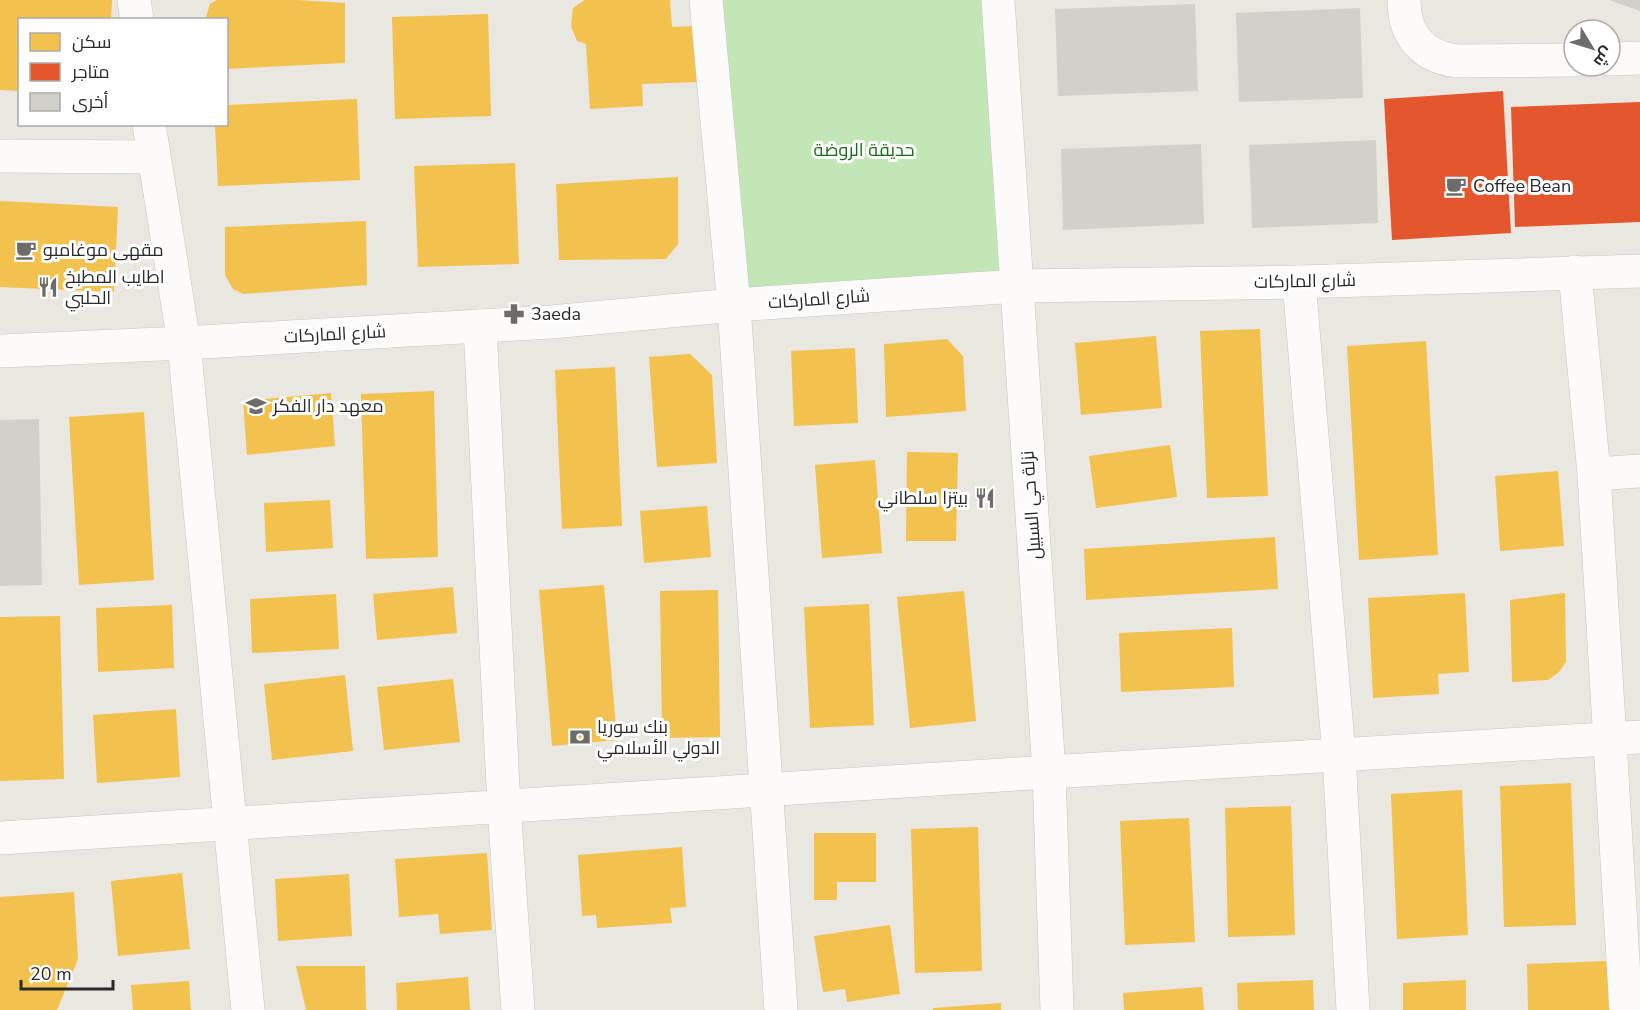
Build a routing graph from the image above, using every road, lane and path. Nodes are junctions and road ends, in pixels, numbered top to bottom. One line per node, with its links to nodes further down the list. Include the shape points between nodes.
1 (134, 0): 5 (street)
2 (706, 0): 16 (street)
3 (998, 0): 15 (street, نزلة حي السبيل)
4 (1404, 0): 8 (street, via 1405,20 1413,37 1444,60)
5 (137, 18)
6 (1640, 58): 7 (street)
7 (1622, 59)
8 (1562, 60)
9 (149, 126): 11 (street)
10 (0, 156): 11 (street)
11 (153, 157): 18 (street)
12 (1640, 271): 13 (street, شارع الماركات)
13 (1575, 272): 14 (street, شارع الماركات); 21 (street)
14 (1299, 282): 15 (street, شارع الماركات); 23 (street)
15 (1017, 286): 16 (street, شارع الماركات); 24 (street, نزلة حي السبيل)
16 (734, 305): 17 (street, شارع الماركات); 25 (street)
17 (480, 326): 18 (street, شارع الماركات); 26 (street)
18 (184, 343): 19 (street, شارع الماركات); 27 (street)
19 (0, 351)
20 (1640, 471): 21 (street)
21 (1594, 474): 22 (street)
22 (1625, 738): 23 (street); 34 (street)
23 (1339, 755): 24 (street); 33 (street)
24 (1049, 772): 25 (street); 32 (street, نزلة حي السبيل)
25 (767, 790): 26 (street); 31 (street)
26 (504, 806): 27 (street); 30 (street)
27 (231, 823): 28 (street); 29 (street)
28 (0, 838)
29 (248, 1010)
30 (518, 1010)
31 (781, 1010)
32 (1057, 1010)
33 (1353, 1010)
34 (1626, 1010)

